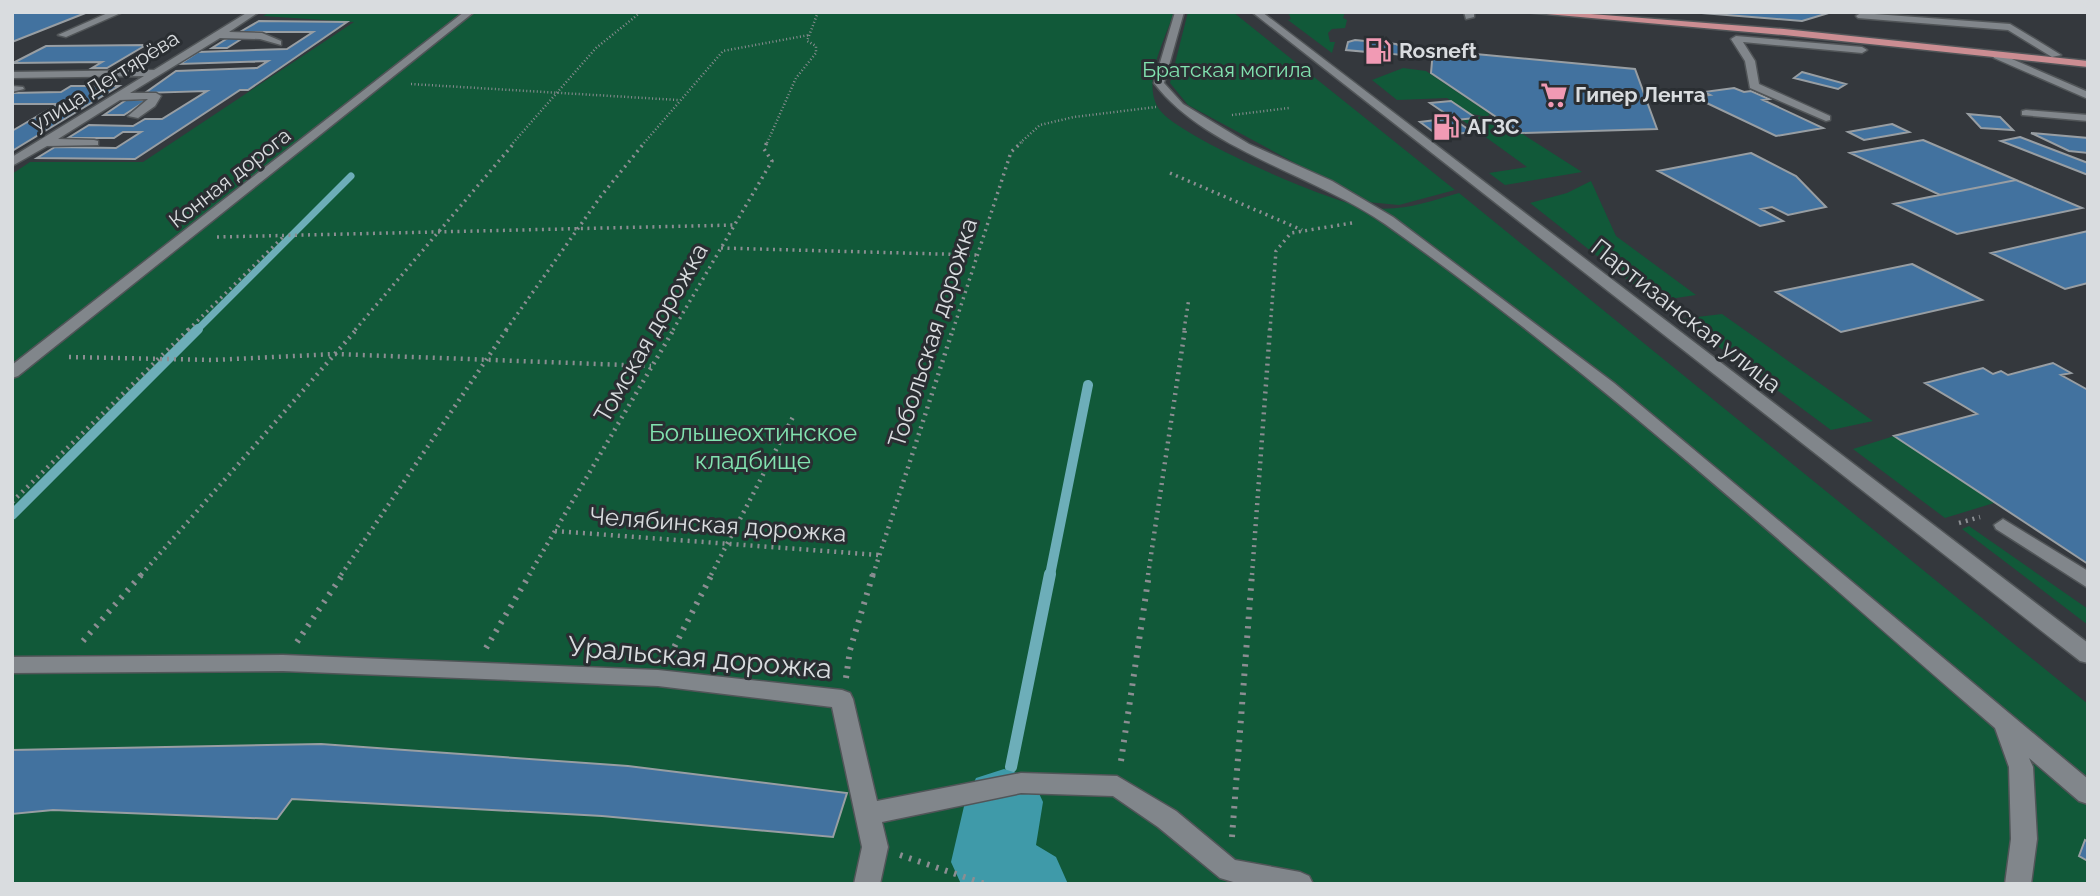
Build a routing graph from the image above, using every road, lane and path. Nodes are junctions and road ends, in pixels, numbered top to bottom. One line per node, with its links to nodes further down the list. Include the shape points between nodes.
1 (119, 12): 13 (street)
2 (256, 12): 14 (street, улица Дегтярёва)
3 (470, 12): 25 (street, Конная дорога)
4 (641, 12): 26 (path, via 596,48)
5 (818, 12): 12 (path, Томская дорожка)
6 (1180, 12): 30 (street, via 1159,83)
7 (1527, 12): 11 (main road)
8 (1617, 12): 19 (main road)
9 (1266, 16): 65 (street, Партизанская улица)
10 (1861, 16): 19 (street, via 2011,27)
11 (1729, 28): 15 (street); 20 (main road)
12 (809, 34): 29 (path, via 723,51); 42 (path, Томская дорожка, via 807,41 816,46 816,53 796,78 764,149 772,161)
13 (63, 35)
14 (217, 35): 17 (street, via 262,36); 23 (street, улица Дегтярёва)
15 (1736, 39): 16 (street); 18 (street); 34 (street, via 1750,61 1754,86)
16 (1723, 40)
17 (278, 43)
18 (1861, 50)
19 (2056, 55): 21 (main road)
20 (1998, 56): 22 (main road); 27 (street)
21 (2088, 58)
22 (2088, 64)
23 (155, 73): 24 (street); 28 (street, улица Дегтярёва)
24 (12, 75)
25 (379, 85): 26 (path); 47 (street, Конная дорога)
26 (557, 92): 29 (path); 45 (path)
27 (2084, 93)
28 (117, 97): 33 (street, via 156,96); 37 (street, улица Дегтярёва)
29 (679, 100): 43 (path)
30 (1179, 106): 36 (street); 49 (path, Тобольская дорожка, via 1040,125 1010,152)
31 (1289, 108): 36 (path)
32 (2026, 113): 35 (street)
33 (134, 116)
34 (1826, 118)
35 (2088, 118)
36 (1200, 119): 41 (street)
37 (44, 142): 38 (street); 39 (street, улица Дегтярёва)
38 (94, 143)
39 (12, 162)
40 (1170, 173): 44 (path)
41 (1388, 220): 44 (path); 72 (street, via 1608,386)
42 (735, 225): 43 (path); 48 (path, Томская дорожка)
43 (578, 228): 45 (path); 54 (path)
44 (1302, 230): 77 (path, via 1291,233 1276,251)
45 (438, 232): 46 (path); 51 (path)
46 (285, 236): 47 (path); 53 (path)
47 (185, 238): 52 (street, Конная дорога)
48 (721, 248): 49 (path); 55 (path, Томская дорожка)
49 (976, 255): 63 (path, Тобольская дорожка)
50 (1189, 298): 73 (path)
51 (335, 354): 53 (path); 54 (path); 66 (path)
52 (35, 356): 53 (path); 56 (street, Конная дорога)
53 (159, 359): 58 (path)
54 (486, 359): 55 (path); 67 (path)
55 (652, 366): 61 (path, Томская дорожка)
56 (12, 373)
57 (794, 415): 62 (path)
58 (12, 502)
59 (1995, 520): 60 (path); 64 (street)
60 (1947, 527)
61 (555, 531): 62 (path, Челябинская дорожка); 69 (path, Томская дорожка)
62 (728, 544): 63 (path, Челябинская дорожка); 70 (path)
63 (879, 555): 71 (path, Тобольская дорожка, via 850,650)
64 (2088, 581)
65 (2088, 655)
66 (64, 663): 67 (street, Уральская дорожка); 68 (street, Уральская дорожка)
67 (283, 663): 69 (street, Уральская дорожка)
68 (12, 665)
69 (473, 671): 70 (street, Уральская дорожка)
70 (658, 678): 71 (street, Уральская дорожка)
71 (842, 699): 75 (street, Уральская дорожка)
72 (2004, 723): 74 (street); 81 (street, via 2021,767 2024,839)
73 (1117, 786): 75 (street, via 1021,783); 77 (street, via 1167,819)
74 (2088, 794)
75 (867, 814): 76 (street, Уральская дорожка)
76 (875, 847): 78 (street); 79 (path)
77 (1229, 870): 80 (street)
78 (867, 884)
79 (985, 884)
80 (1300, 884)
81 (2018, 884)

